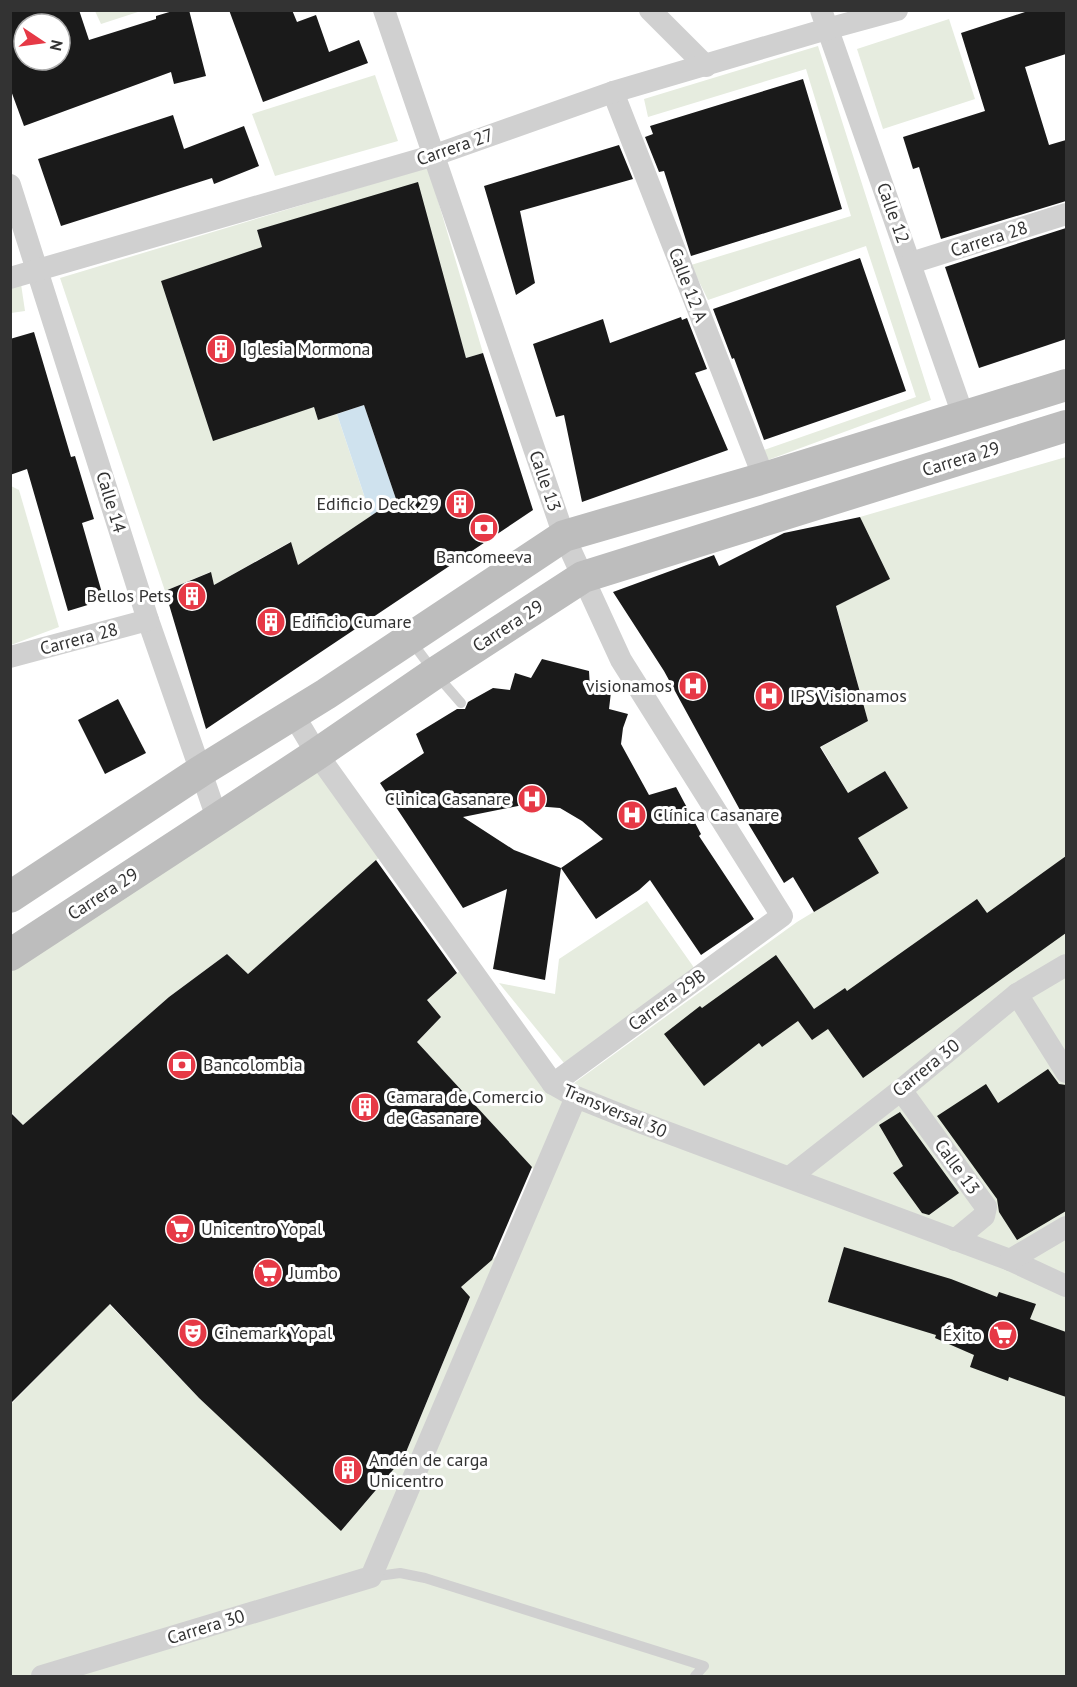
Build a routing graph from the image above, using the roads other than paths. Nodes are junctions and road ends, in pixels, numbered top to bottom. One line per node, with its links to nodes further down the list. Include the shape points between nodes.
1 (384, 10): 7 (street, Calle 13)
2 (651, 10): 5 (street)
3 (897, 10): 4 (street, Carrera 27)
4 (824, 20): 5 (street, Carrera 27); 10 (street, Calle 12)
5 (706, 66): 6 (street, Carrera 27)
6 (613, 92): 7 (street, Carrera 27); 16 (street, Calle 12 A)
7 (435, 155): 11 (street, Carrera 27); 17 (street, Calle 13)
8 (10, 185): 11 (street, Calle 14)
9 (1066, 214): 10 (street, Carrera 28)
10 (911, 263): 14 (street, Calle 12)
11 (39, 271): 12 (street, Carrera 27); 19 (street, Calle 14)
12 (10, 278)
13 (1066, 385): 14 (main road)
14 (963, 415): 16 (main road)
15 (1066, 426): 18 (main road, Carrera 29)
16 (764, 478): 17 (main road)
17 (564, 536): 18 (street, Calle 13); 20 (main road)
18 (583, 577): 22 (main road, Carrera 29); 29 (street, Calle 13, via 621,660)
19 (148, 620): 21 (street, Carrera 28); 26 (street, Calle 14)
20 (409, 639): 22 (lane); 24 (main road)
21 (10, 657)
22 (435, 673): 23 (lane); 25 (main road, Carrera 29)
23 (461, 703)
24 (293, 714): 25 (street, Transversal 30); 26 (main road)
25 (317, 754): 27 (main road, Carrera 29); 34 (street, Transversal 30)
26 (201, 771): 27 (street, Calle 14); 28 (main road)
27 (217, 818): 30 (main road, Carrera 29)
28 (10, 897)
29 (782, 916): 34 (street, Carrera 29B)
30 (10, 955)
31 (1066, 965): 32 (street, Carrera 30)
32 (1017, 994): 33 (street); 35 (street, Carrera 30)
33 (1066, 1072)
34 (553, 1084): 36 (street, Transversal 30)
35 (901, 1090): 37 (street, Carrera 30); 39 (street, Calle 13, via 986,1207 984,1216)
36 (576, 1097): 37 (street, Transversal 30); 42 (street)
37 (790, 1177): 39 (street, Transversal 30)
38 (1066, 1227): 40 (street)
39 (955, 1240): 40 (street, Transversal 30)
40 (1010, 1260): 41 (street, Transversal 30)
41 (1066, 1286)
42 (371, 1577): 43 (street, Carrera 30); 44 (lane, via 400,1573 425,1578 704,1666)
43 (42, 1677)
44 (695, 1677)

